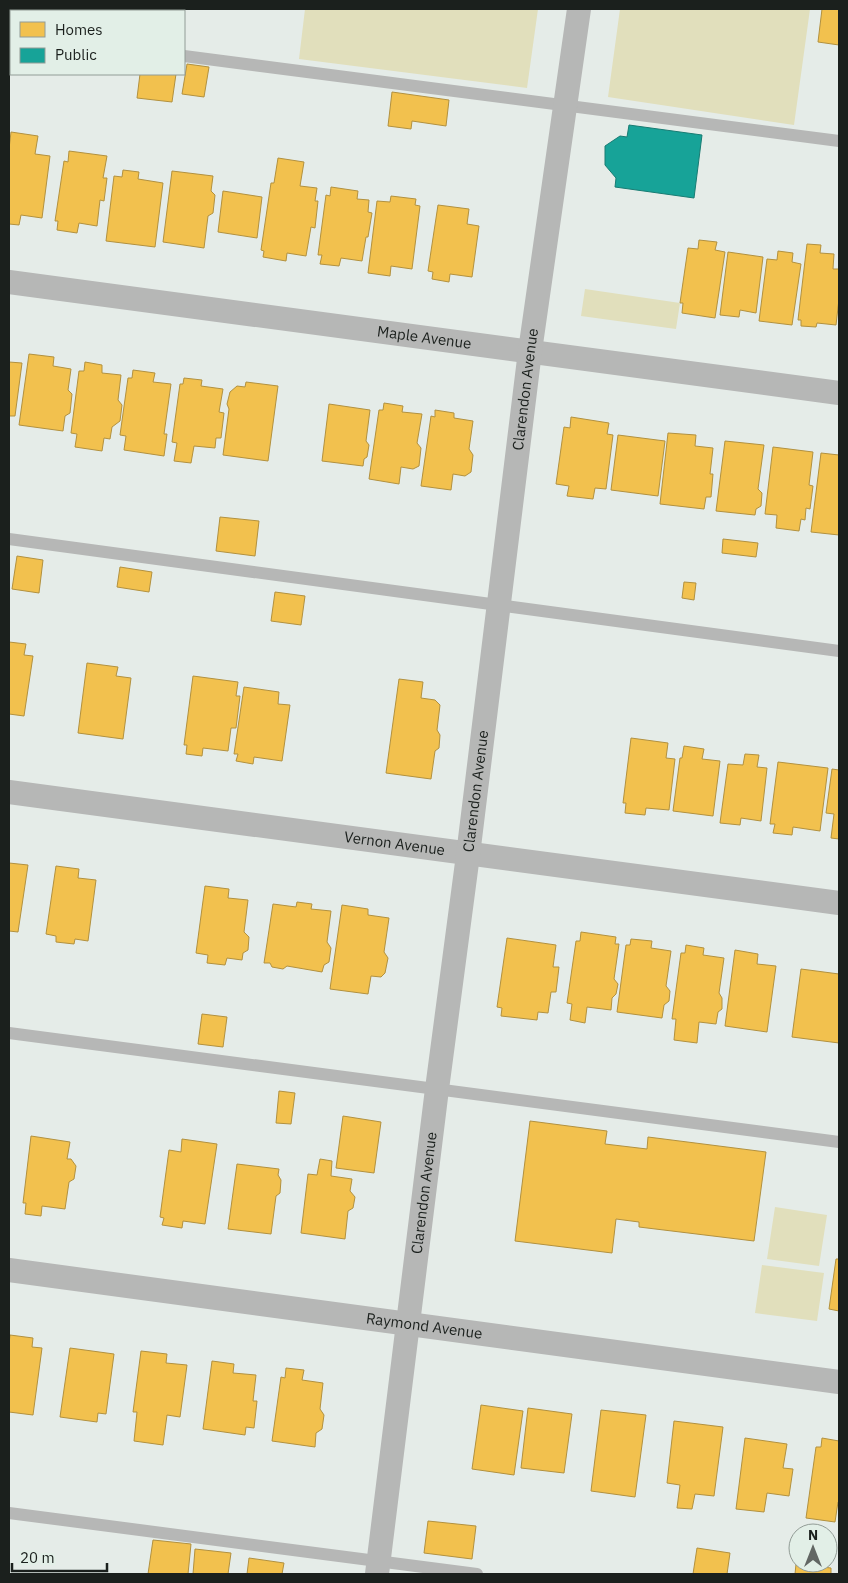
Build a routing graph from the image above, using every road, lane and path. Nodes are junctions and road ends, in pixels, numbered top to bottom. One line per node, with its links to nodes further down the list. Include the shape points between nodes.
1 (579, 9): 3 (street, Clarendon Avenue)
2 (185, 56): 3 (lane)
3 (567, 105): 4 (lane); 6 (street, Clarendon Avenue)
4 (839, 141)
5 (9, 282): 6 (street, Maple Avenue)
6 (530, 351): 7 (street, Maple Avenue); 9 (street, Clarendon Avenue)
7 (839, 393)
8 (9, 539): 9 (lane)
9 (498, 606): 10 (lane); 12 (street, Clarendon Avenue)
10 (839, 651)
11 (9, 792): 12 (street, Vernon Avenue)
12 (468, 855): 13 (street, Vernon Avenue); 15 (street, Clarendon Avenue)
13 (839, 903)
14 (9, 1034): 15 (lane)
15 (437, 1089): 16 (lane); 18 (street, Clarendon Avenue)
16 (839, 1142)
17 (9, 1270): 18 (street, Raymond Avenue)
18 (409, 1324): 19 (street, Raymond Avenue); 21 (street, Clarendon Avenue)
19 (839, 1382)
20 (9, 1513): 21 (lane)
21 (378, 1568): 22 (lane)
22 (477, 1574)

